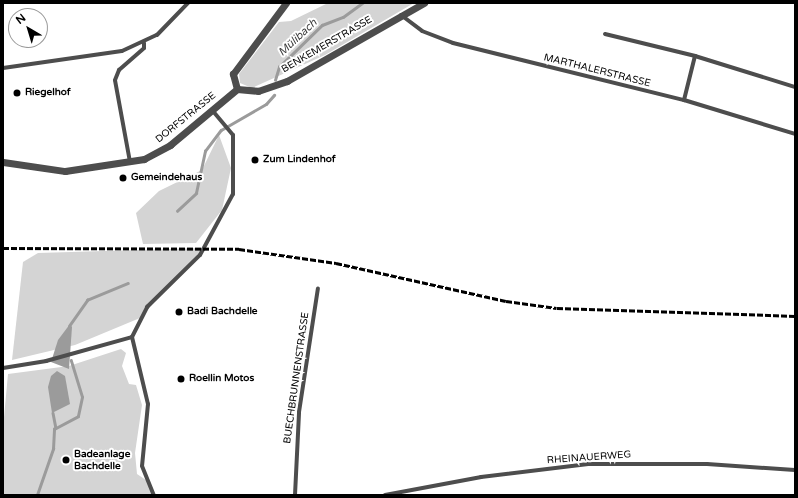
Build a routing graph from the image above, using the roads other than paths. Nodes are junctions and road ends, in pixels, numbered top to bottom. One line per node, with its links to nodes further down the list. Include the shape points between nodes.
1 (188, 3): 6 (street, via 167,28)
2 (286, 3): 10 (street, via 233,74)
3 (424, 3): 4 (street, BENKEMERSTRASSE)
4 (401, 14): 10 (street, BENKEMERSTRASSE, via 287,81 258,91); 11 (street, MARTHALERSTRASSE, via 422,31 453,43)
5 (605, 34): 7 (street)
6 (144, 43): 8 (street, via 122,51); 15 (street, via 144,48 119,70 115,80)
7 (695, 56): 9 (street); 11 (street)
8 (3, 68)
9 (795, 87)
10 (237, 89): 12 (street, DORFSTRASSE)
11 (684, 100): 13 (street, MARTHALERSTRASSE)
12 (212, 110): 15 (street, DORFSTRASSE, via 161,151); 17 (street, via 232,132 236,180 227,210 200,255 147,307)
13 (795, 134)
14 (3, 162): 15 (street, DORFSTRASSE, via 65,171)
15 (130, 163)
16 (318, 288): 21 (street, BUECHBRUNNENSTRASSE, via 299,412)
17 (132, 337): 18 (street, via 115,339 76,354); 20 (street, via 148,404 142,466)
18 (3, 368)
19 (795, 470): 22 (street, RHEINAUERWEG, via 707,464 588,464 481,477)
20 (154, 495)
21 (295, 495)
22 (385, 495)

